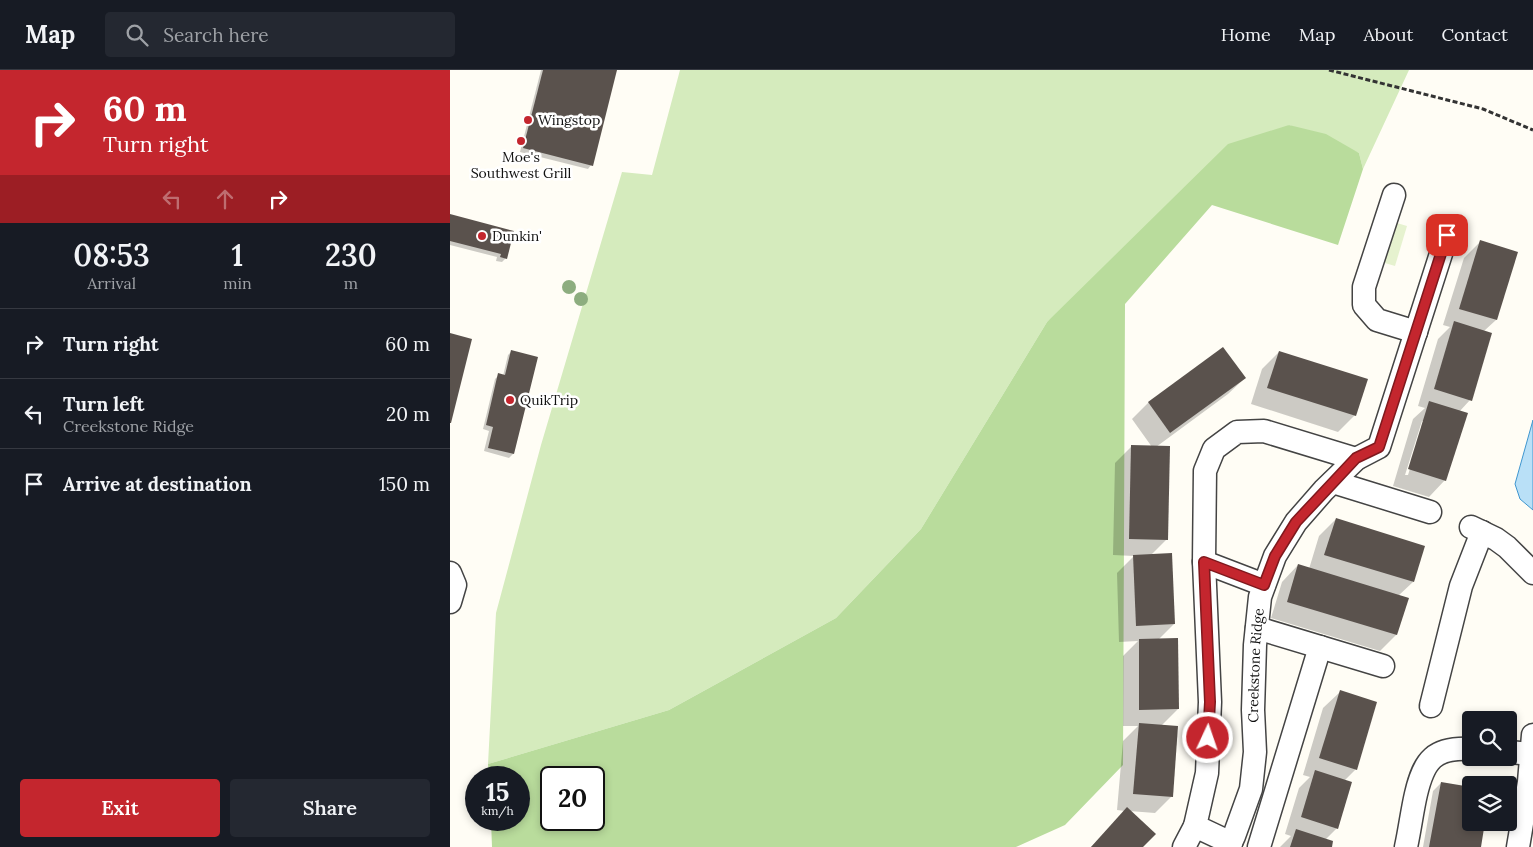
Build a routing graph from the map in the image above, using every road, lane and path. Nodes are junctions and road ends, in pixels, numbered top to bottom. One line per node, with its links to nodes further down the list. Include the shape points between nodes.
1 (1329, 70): 2 (path, via 1483,109)
2 (1533, 130)
3 (1394, 195): 5 (street, via 1364,287 1364,305 1377,320)
4 (1447, 235): 5 (street, Creekstone Ridge)
5 (1416, 332): 6 (street, Creekstone Ridge, via 1379,447)
6 (1356, 458): 7 (street, Creekstone Ridge); 9 (street, via 1264,431 1237,432 1214,449 1205,471)
7 (1333, 482): 8 (street); 12 (street, Creekstone Ridge, via 1296,522 1275,556)
8 (1430, 512)
9 (1204, 562): 12 (street); 22 (street, via 1210,702 1207,773)
10 (450, 573): 13 (street, via 455,584)
11 (1533, 574): 17 (street, via 1507,547 1476,530)
12 (1264, 585): 14 (street, Creekstone Ridge)
13 (450, 602)
14 (1257, 628): 15 (street); 23 (street, Creekstone Ridge, via 1251,789)
15 (1320, 647): 16 (street); 25 (street)
16 (1383, 666)
17 (1431, 706)
18 (1532, 745): 20 (street); 21 (street)
19 (1462, 748): 26 (street, via 1445,751 1425,766)
20 (1517, 750)
21 (1531, 782): 27 (street)
22 (1196, 826): 23 (street); 24 (street)
23 (1230, 845)
24 (1184, 847)
25 (1259, 847)
26 (1406, 847)
27 (1518, 847)

